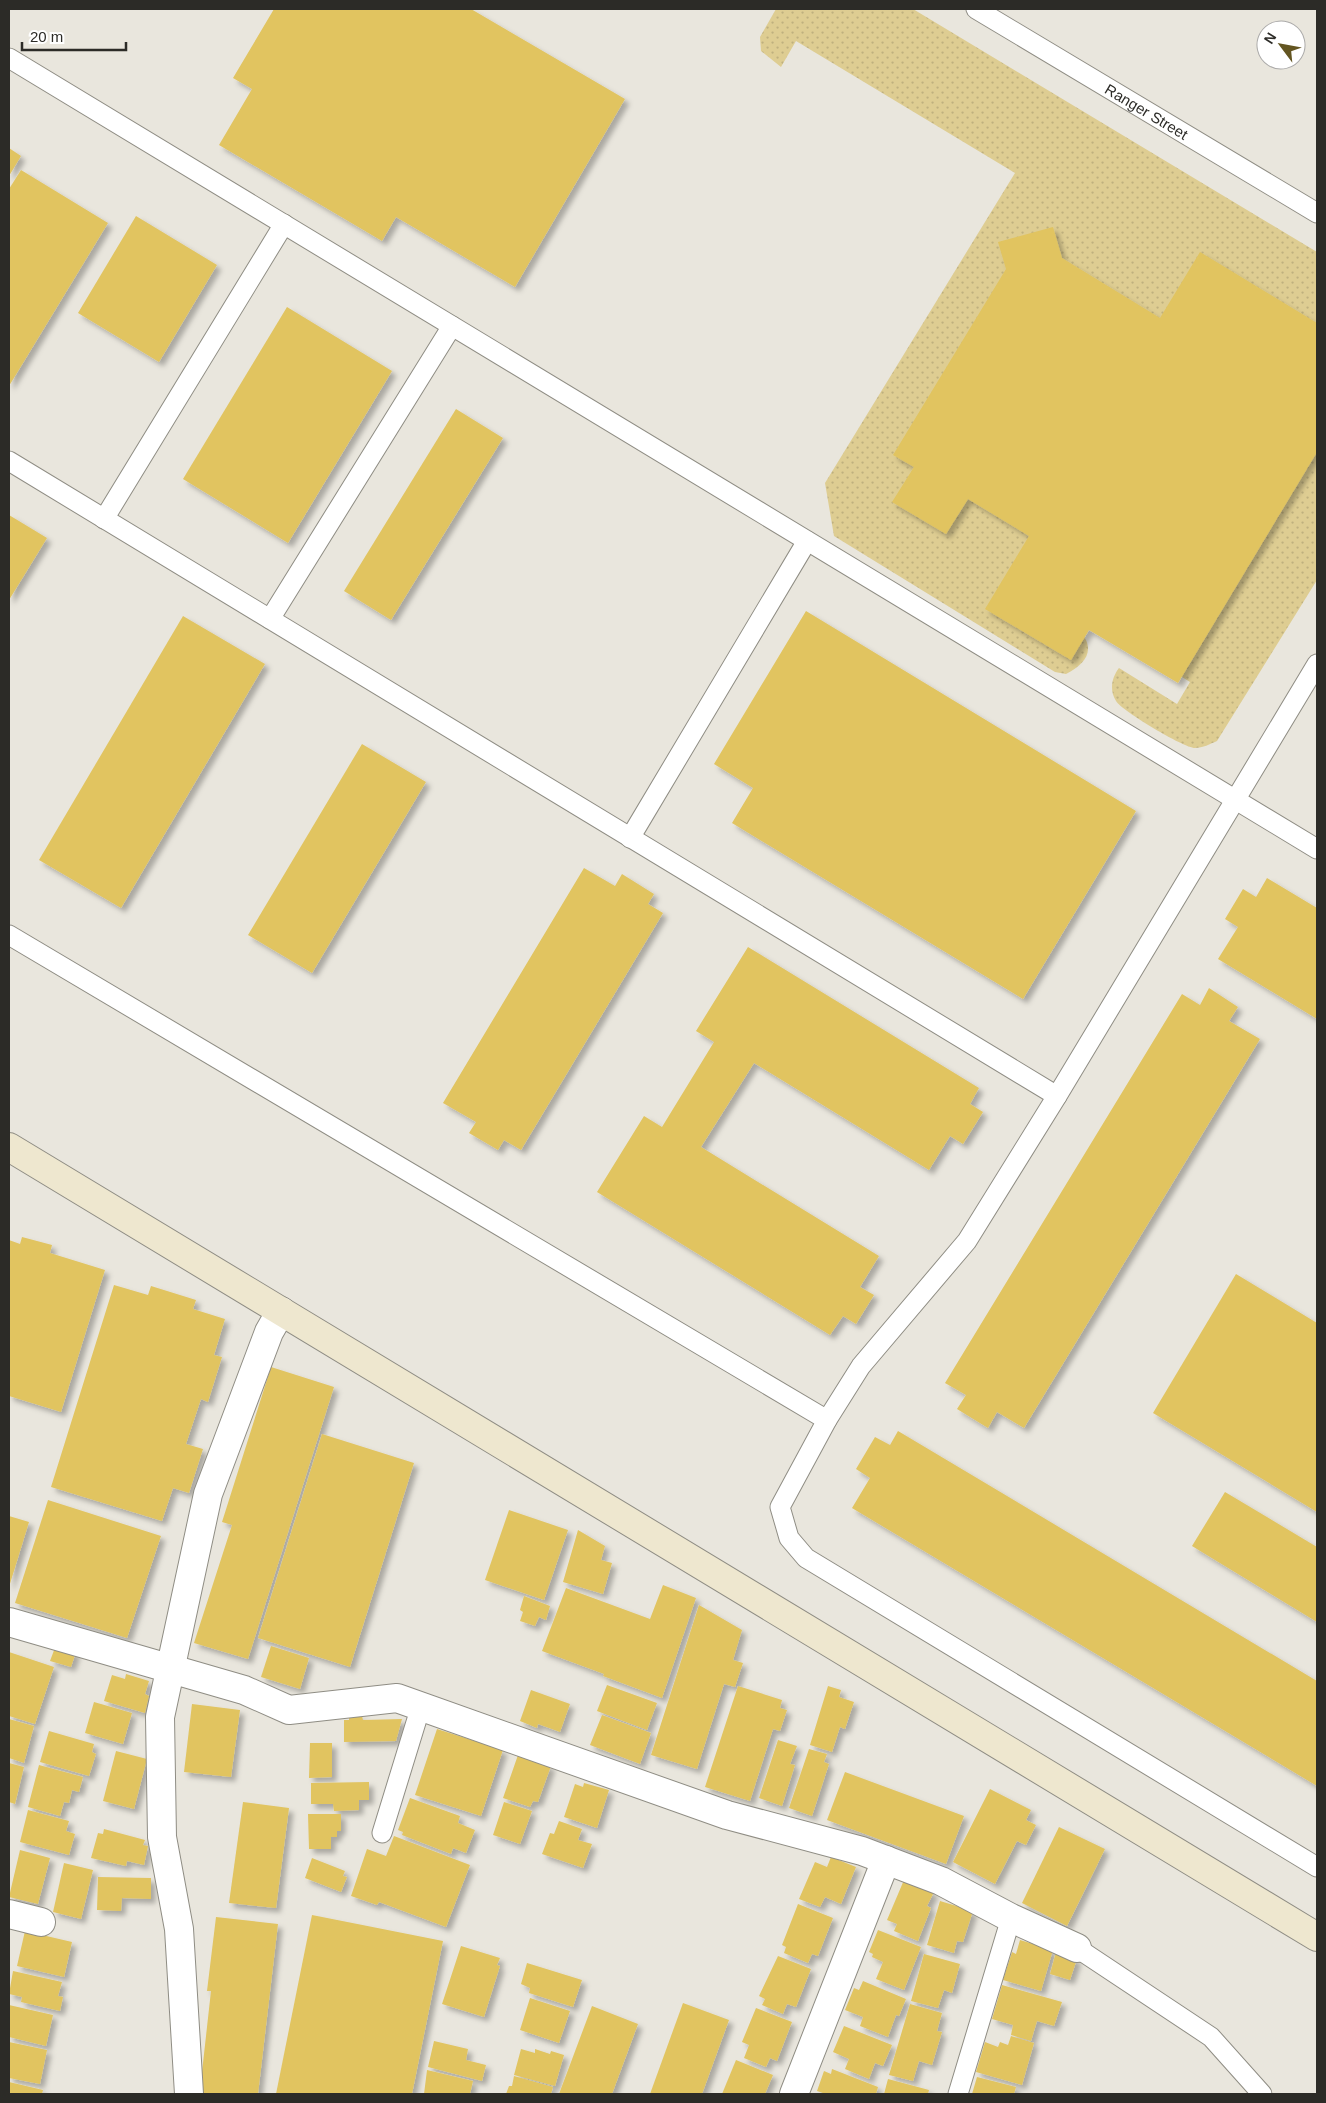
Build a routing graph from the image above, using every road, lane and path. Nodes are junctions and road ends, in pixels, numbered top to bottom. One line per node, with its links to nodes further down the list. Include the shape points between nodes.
1 (976, 9): 3 (lane, Ranger Street)
2 (9, 58): 4 (lane)
3 (1317, 213)
4 (284, 224): 5 (lane); 7 (lane)
5 (452, 326): 8 (lane); 9 (lane)
6 (9, 461): 7 (lane)
7 (104, 519): 9 (lane)
8 (807, 541): 11 (lane); 12 (lane)
9 (270, 619): 12 (lane)
10 (1317, 664): 11 (lane)
11 (1235, 799): 13 (lane); 15 (lane)
12 (630, 838): 15 (lane)
13 (1317, 848)
14 (9, 934): 18 (lane)
15 (1057, 1096): 18 (lane, via 967,1241 861,1366)
16 (9, 1147): 17 (street)
17 (281, 1311): 20 (street, via 269,1332 208,1494); 28 (street)
18 (827, 1420): 24 (lane, via 780,1507 790,1538 806,1558)
19 (9, 1622): 20 (street)
20 (170, 1669): 21 (street, via 244,1690 289,1710 397,1698); 30 (street, via 160,1718 162,1838 179,1929)
21 (421, 1706): 22 (lane); 23 (street, via 727,1815)
22 (382, 1833)
23 (886, 1860): 26 (street, via 941,1881); 31 (street)
24 (1317, 1867)
25 (9, 1914): 27 (street)
26 (1011, 1918): 29 (street); 32 (lane)
27 (41, 1922)
28 (1317, 1937)
29 (1077, 1948): 33 (lane, via 1211,2037)
30 (189, 2094)
31 (794, 2094)
32 (958, 2094)
33 (1262, 2094)

